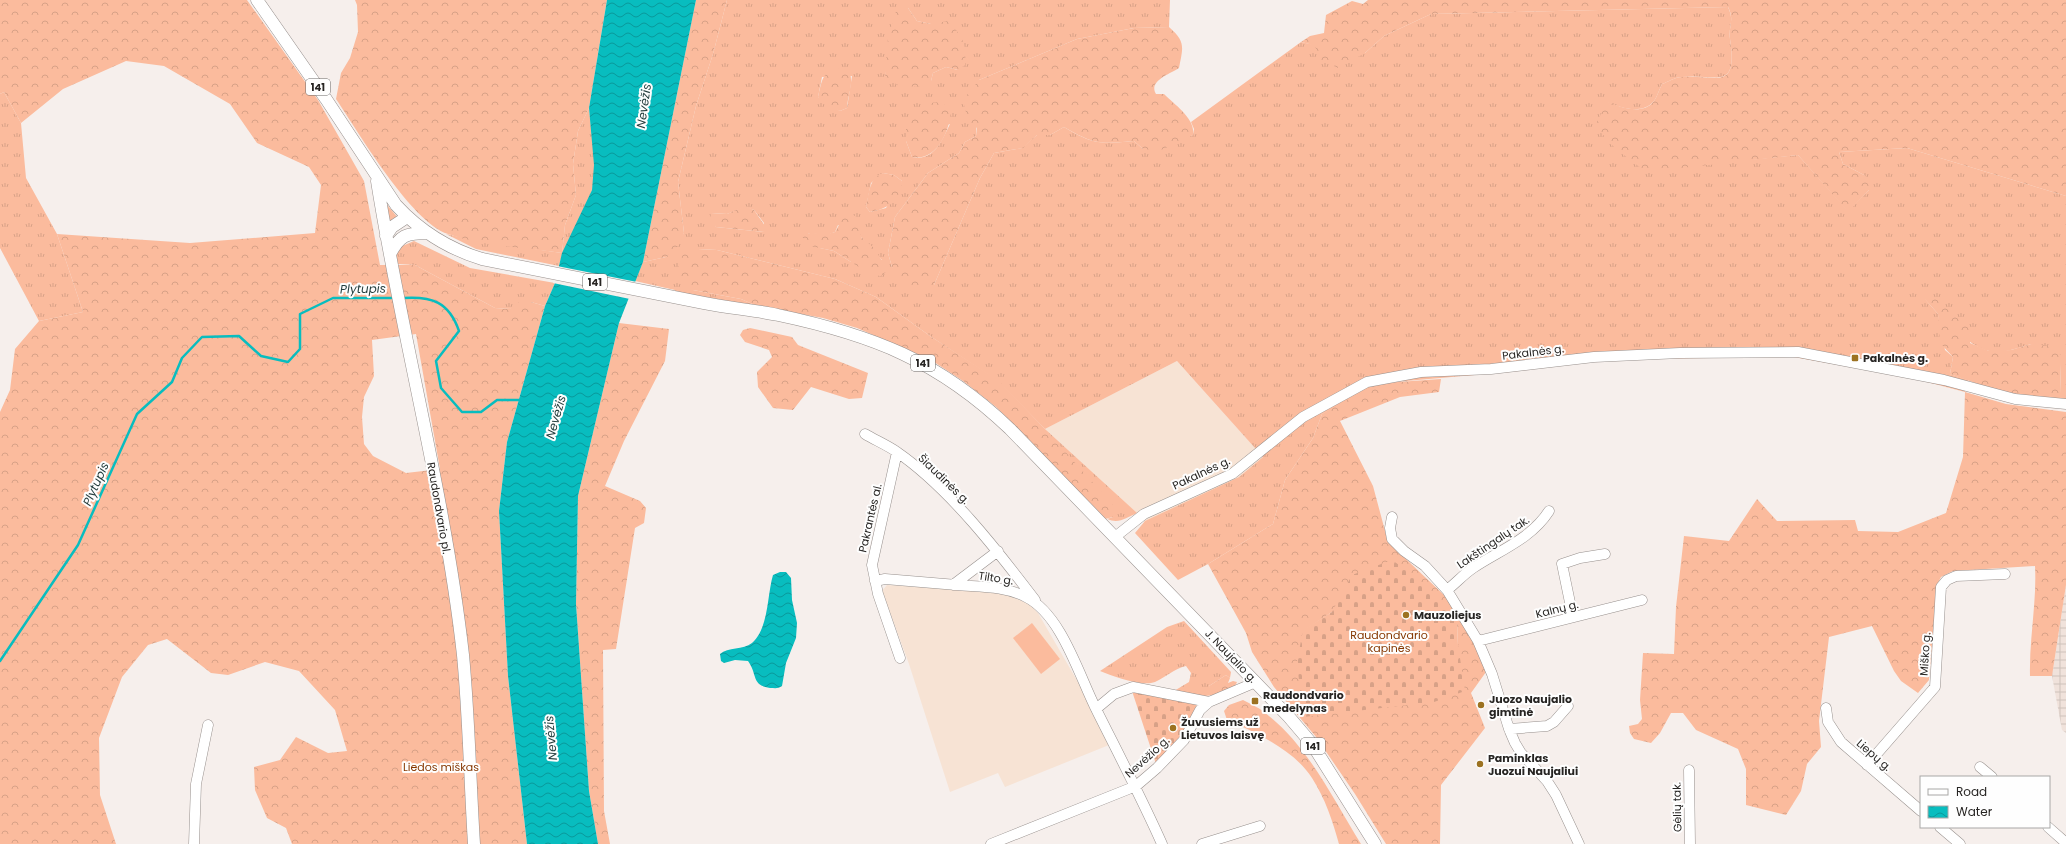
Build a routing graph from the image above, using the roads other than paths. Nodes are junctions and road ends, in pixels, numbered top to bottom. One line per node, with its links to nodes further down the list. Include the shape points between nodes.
1 (257, 0): 2 (main road, Raudondvario pl. / 141)
2 (376, 176): 3 (main road, Raudondvario pl. / 141); 6 (main road, Raudondvario pl.)
3 (407, 217): 4 (main road, 141); 5 (main road); 6 (main road, via 392,227)
4 (428, 233): 5 (main road); 13 (main road, 141, via 468,255 776,315 840,329 882,343 927,365 970,393 992,412)
5 (404, 235): 7 (main road, via 396,242)
6 (386, 236): 7 (main road, Raudondvario pl.)
7 (390, 254): 43 (main road, Raudondvario pl., via 442,514 463,656)
8 (2066, 404): 13 (street, Pakalnės g., via 2015,399 1944,380 1798,352 1594,357 1491,369 1421,372 1367,382 1303,417 1232,474 1144,514)
9 (865, 434): 10 (street, Šiaudinės g.)
10 (897, 452): 14 (street, Šiaudinės g., via 936,485); 17 (street, Pakrantės al., via 872,565)
11 (1549, 511): 19 (street, Lakštingalų tak., via 1541,524 1528,535 1472,569)
12 (1392, 516): 19 (street, via 1392,538 1404,552 1425,566)
13 (1115, 537): 25 (main road, J. Naujalio g. / 141)
14 (998, 551): 18 (street); 21 (street, Šiaudinės g.)
15 (1605, 554): 22 (street, via 1562,564)
16 (2005, 574): 32 (street, Miško g., via 1956,576 1947,580 1941,587 1935,687)
17 (875, 581): 18 (street, Tilto g., via 885,579); 24 (street, Pakrantės al.)
18 (953, 585): 21 (street, Tilto g., via 1000,588)
19 (1447, 590): 23 (street)
20 (1642, 600): 22 (street, Kalnų g.)
21 (1037, 603): 29 (street, Tilto g., via 1053,622 1078,667)
22 (1574, 617): 23 (street, Kalnų g.)
23 (1478, 641): 31 (street, via 1492,674)
24 (900, 658)
25 (1256, 682): 26 (street, Nevėžio g.); 47 (main road, J. Naujalio g. / 141, via 1312,744)
26 (1209, 702): 29 (street, via 1133,687 1114,694); 36 (street, Nevėžio g., via 1200,710 1184,740)
27 (1568, 706): 31 (street, via 1547,726)
28 (1826, 708): 32 (street, Liepų g., via 1828,722 1834,734)
29 (1096, 709): 36 (street, Tilto g.)
30 (208, 726): 42 (street, via 196,784)
31 (1509, 729): 48 (street, via 1522,753 1548,781)
32 (1867, 765): 37 (street, Liepų g.)
33 (1980, 767): 35 (street)
34 (1689, 770): 49 (street, Gėlių tak.)
35 (1991, 776)
36 (1136, 786): 44 (street, Nevėžio g.); 45 (street, Tilto g.)
37 (1920, 810)
38 (1260, 826): 46 (street)
39 (1941, 828): 50 (street)
40 (2049, 828): 41 (street)
41 (2065, 842)
42 (194, 844)
43 (474, 844)
44 (991, 844)
45 (1162, 844)
46 (1202, 844)
47 (1375, 844)
48 (1579, 844)
49 (1690, 844)
50 (1960, 844)

